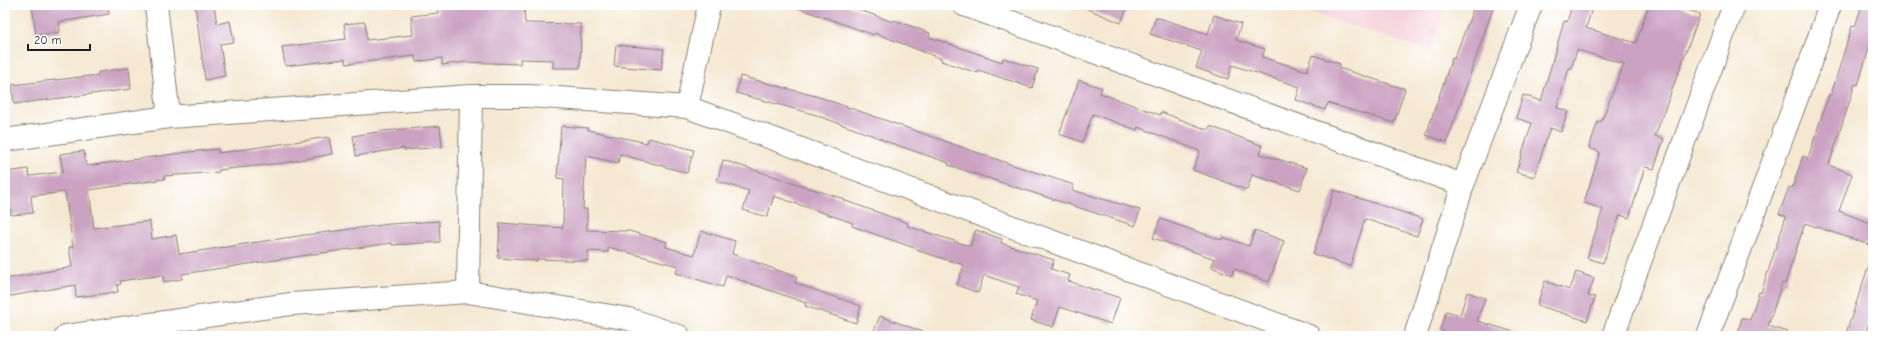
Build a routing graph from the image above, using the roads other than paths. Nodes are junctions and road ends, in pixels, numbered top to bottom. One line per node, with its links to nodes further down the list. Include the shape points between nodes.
1 (156, 5): 9 (street)
2 (709, 5): 8 (street)
3 (964, 5): 11 (street)
4 (1531, 5): 11 (street)
5 (1734, 5): 17 (street)
6 (1830, 5): 18 (street)
7 (471, 96): 8 (street, via 529,96); 9 (street); 12 (street)
8 (687, 107): 15 (street)
9 (169, 117): 10 (street)
10 (5, 140)
11 (1464, 185): 16 (street)
12 (468, 292): 13 (street, via 291,304); 14 (street, via 629,319)
13 (66, 336)
14 (679, 336)
15 (1309, 336)
16 (1415, 336)
17 (1613, 336)
18 (1708, 336)

